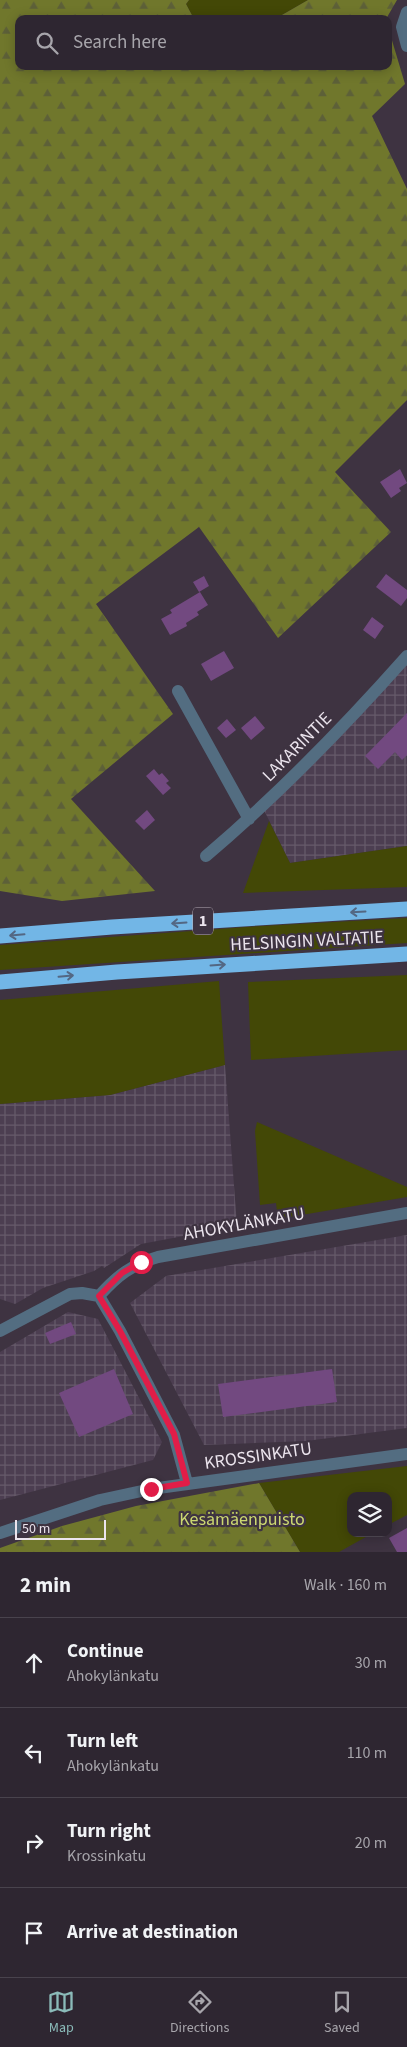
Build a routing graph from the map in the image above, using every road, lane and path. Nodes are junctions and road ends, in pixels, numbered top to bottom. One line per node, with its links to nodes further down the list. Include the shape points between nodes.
1 (407, 12): 2 (street, via 402,27)
2 (407, 46)
3 (407, 656): 5 (street, LAKARINTIE, via 357,712)
4 (178, 691): 5 (street)
5 (249, 819): 6 (street, LAKARINTIE)
6 (206, 856)
7 (407, 909): 8 (highway, HELSINGIN VALTATIE / 1, one-way to 8)
8 (0, 936)
9 (407, 954): 10 (highway, HELSINGIN VALTATIE, one-way to 9)
10 (0, 982)
11 (407, 1212): 12 (street, AHOKYLÄNKATU, via 158,1257 122,1273)
12 (99, 1296): 13 (street, via 70,1294); 15 (street, via 174,1434)
13 (0, 1331)
14 (407, 1454): 15 (street, KROSSINKATU)
15 (187, 1483): 16 (street, KROSSINKATU, via 100,1500)
16 (0, 1534)

